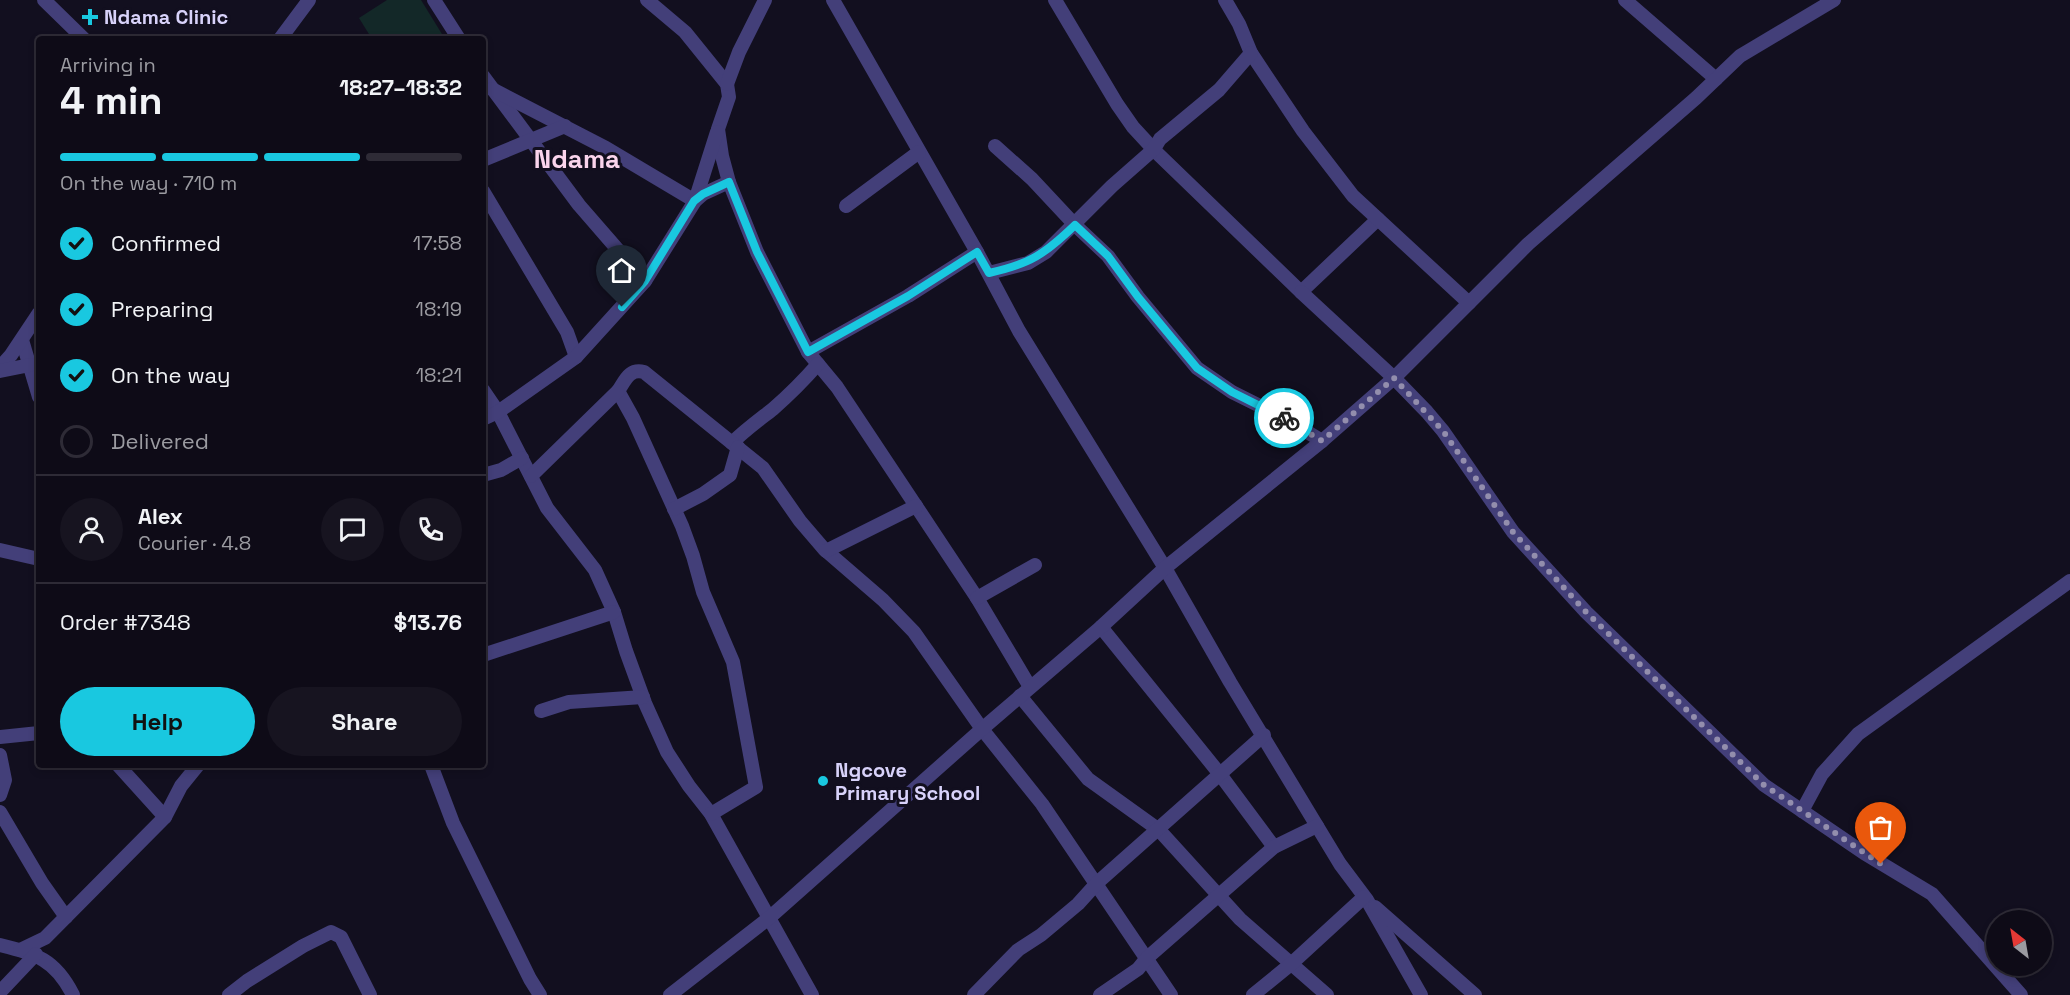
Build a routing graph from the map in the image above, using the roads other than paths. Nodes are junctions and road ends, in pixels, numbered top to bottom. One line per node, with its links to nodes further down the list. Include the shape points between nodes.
1 (44, 0): 11 (street)
2 (309, 0): 12 (street)
3 (434, 0): 13 (street)
4 (646, 0): 17 (street, via 685,32)
5 (765, 0): 17 (street)
6 (833, 0): 24 (street)
7 (1055, 0): 23 (street, via 1117,104)
8 (1225, 0): 14 (street)
9 (1625, 0): 15 (street)
10 (1834, 0): 15 (street, via 1753,47)
11 (81, 36)
12 (282, 36)
13 (457, 36)
14 (1251, 53): 23 (street, via 1219,90 1160,139); 30 (street, via 1326,163)
15 (1716, 79): 36 (street, via 1552,222)
16 (486, 80): 18 (street)
17 (728, 84): 20 (street, via 729,97)
18 (492, 89): 19 (street); 21 (street)
19 (565, 126): 21 (street); 28 (street)
20 (718, 129): 26 (street); 28 (street)
21 (530, 140): 25 (street); 34 (street, via 579,205)
22 (995, 146): 31 (street)
23 (1154, 149): 31 (street); 35 (street)
24 (919, 152): 29 (street); 32 (street)
25 (486, 159)
26 (729, 182): 28 (street); 39 (street, via 757,252)
27 (486, 196): 40 (street, via 567,332)
28 (694, 201): 34 (street)
29 (846, 206)
30 (1378, 219): 35 (street); 36 (street)
31 (1075, 225): 33 (street, via 1036,258); 51 (street, via 1108,256 1197,368 1232,392)
32 (977, 252): 33 (street); 39 (street)
33 (989, 273): 62 (street, via 1019,331)
34 (645, 281): 40 (street)
35 (1301, 292): 44 (street)
36 (1469, 303): 44 (street)
37 (36, 319): 38 (street)
38 (22, 340): 42 (street); 43 (street)
39 (808, 352): 41 (street)
40 (576, 357): 49 (street)
41 (818, 364): 52 (street, via 772,410 748,426); 56 (street)
42 (30, 365): 43 (street); 46 (street)
43 (4, 369): 45 (street)
44 (1394, 378): 51 (street); 81 (street, via 1443,431 1513,532 1586,612 1764,785)
45 (0, 380)
46 (36, 386)
47 (618, 392): 52 (street, via 628,375 636,370 644,372); 55 (street); 57 (street)
48 (486, 394): 49 (street)
49 (498, 412): 50 (street); 53 (street)
50 (486, 418)
51 (1322, 441): 62 (street)
52 (735, 445): 57 (street, via 730,475); 59 (street, via 763,468)
53 (522, 458): 54 (street); 55 (street)
54 (486, 474)
55 (531, 476): 65 (street, via 547,507 595,570)
56 (916, 506): 59 (street); 64 (street)
57 (674, 509): 83 (street, via 733,662 756,784 756,788)
58 (0, 550): 60 (street)
59 (826, 551): 71 (street, via 914,632)
60 (36, 558)
61 (1035, 565): 64 (street)
62 (1165, 568): 66 (street); 73 (street)
63 (2070, 581): 81 (street, via 1858,734 1821,774)
64 (977, 598): 68 (street)
65 (614, 612): 67 (street); 69 (street)
66 (1101, 627): 68 (street); 79 (street)
67 (486, 654)
68 (1025, 692): 71 (street); 86 (street, via 1088,779)
69 (643, 696): 70 (street, via 569,702); 83 (street, via 667,752)
70 (541, 711)
71 (982, 729): 88 (street, via 1042,804); 92 (street)
72 (36, 733): 74 (street)
73 (1264, 735): 79 (street); 85 (street)
74 (0, 737)
75 (0, 755): 80 (street, via 5,780)
76 (121, 768): 84 (street)
77 (196, 768): 84 (street)
78 (432, 768): 102 (street, via 453,823)
79 (1219, 773): 86 (street); 87 (street)
80 (0, 795)
81 (1802, 811): 112 (street, via 1932,894)
82 (0, 812): 91 (street)
83 (711, 814): 92 (street)
84 (165, 817): 91 (street)
85 (1317, 826): 87 (street); 90 (street)
86 (1159, 830): 88 (street); 89 (street)
87 (1274, 847): 89 (street)
88 (1097, 883): 96 (street); 105 (street, via 1078,904 1018,950)
89 (1219, 895): 96 (street); 97 (street)
90 (1366, 898): 97 (street); 110 (street); 111 (street)
91 (66, 917): 94 (street, via 45,938)
92 (769, 918): 103 (street); 104 (street)
93 (0, 945): 94 (street)
94 (20, 950): 95 (street)
95 (36, 954): 98 (street); 99 (street, via 56,969)
96 (1147, 958): 106 (street, via 1138,969); 107 (street)
97 (1291, 964): 108 (street); 109 (street)
98 (0, 992)
99 (73, 995)
100 (229, 995): 101 (street, via 331,932 341,937)
101 (370, 995)
102 (540, 995)
103 (670, 995)
104 (812, 995)
105 (974, 995)
106 (1100, 995)
107 (1171, 995)
108 (1253, 995)
109 (1327, 995)
110 (1421, 995)
111 (1475, 995)
112 (2022, 995)

